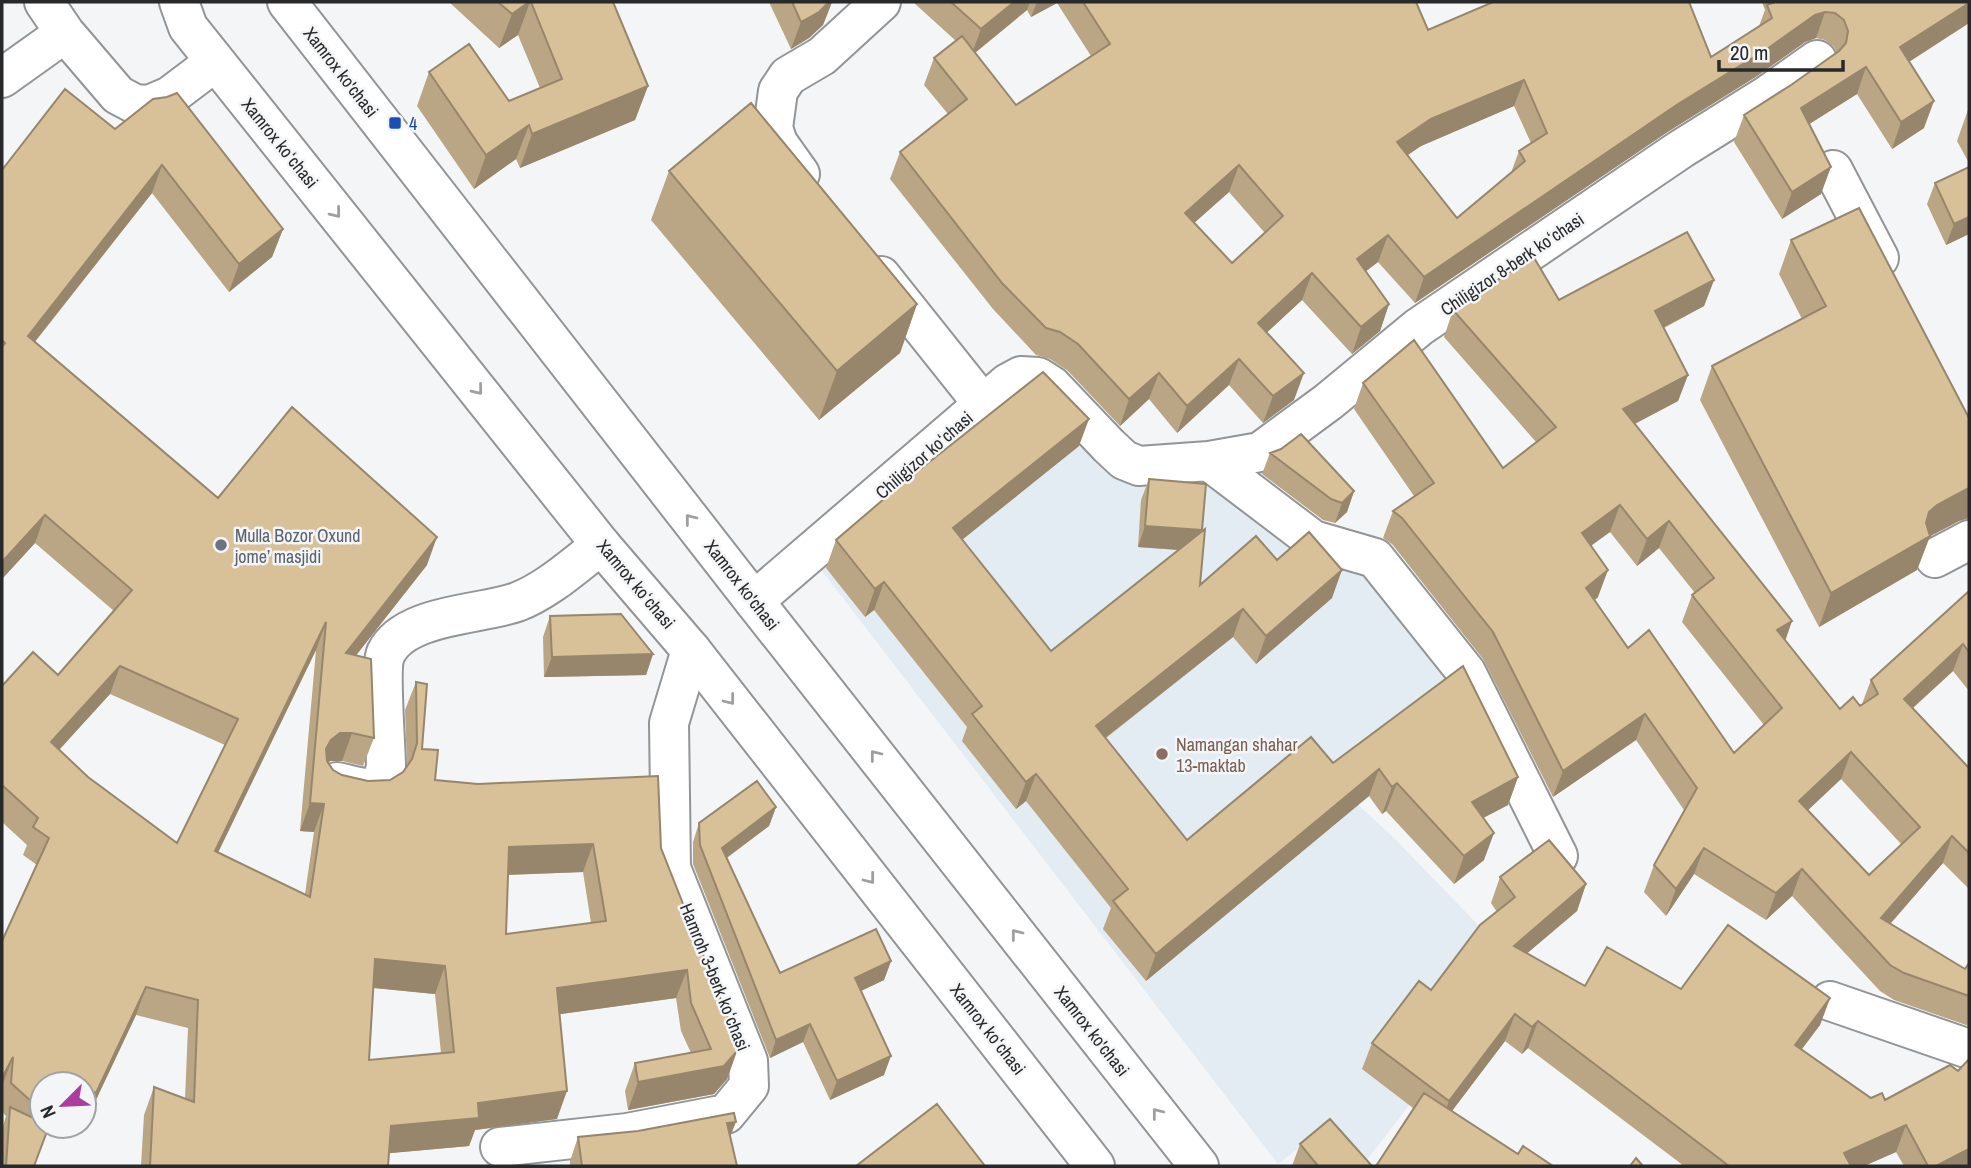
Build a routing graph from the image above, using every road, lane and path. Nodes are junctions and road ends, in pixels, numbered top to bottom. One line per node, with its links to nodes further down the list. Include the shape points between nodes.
1 (44, 2): 5 (street)
2 (179, 2): 7 (street, Xamrox koʻchasi, via 188,27)
3 (287, 2): 18 (street, Xamrox ko'chasi, one-way to 3)
4 (881, 2): 10 (street, via 822,56 788,76 778,92 773,128 778,143)
5 (65, 33): 7 (street, via 118,95 135,104 149,105 170,96); 8 (street)
6 (1817, 60): 14 (street, Chiligizor 8-berk koʻchasi, via 1419,327 1260,452)
7 (215, 61): 16 (street, Xamrox koʻchasi, one-way to 16)
8 (2, 78)
9 (1833, 170): 12 (street)
10 (822, 202)
11 (856, 244): 13 (street, Chiligizor koʻchasi)
12 (1898, 294)
13 (983, 404): 14 (street, Chiligizor 8-berk koʻchasi, via 1021,376 1038,377 1124,460 1139,466); 18 (street, Chiligizor koʻchasi)
14 (1209, 461): 21 (street, via 1313,540 1375,558 1466,672)
15 (1969, 540): 17 (street)
16 (601, 545): 19 (street, Xamrox koʻchasi); 20 (street, via 517,602 457,615 397,639 385,655 383,779 368,788)
17 (1935, 558)
18 (754, 601): 26 (street, Xamrox ko'chasi, one-way to 18)
19 (691, 650): 24 (street, Hamroh 3-berk koʻchasi, via 670,723 671,868 748,1061 749,1086 726,1114 627,1133); 25 (street, Xamrox koʻchasi, one-way to 25)
20 (337, 782)
21 (1558, 856)
22 (1830, 1001): 23 (street)
23 (1969, 1049)
24 (500, 1147)
25 (1095, 1166)
26 (1199, 1166)

